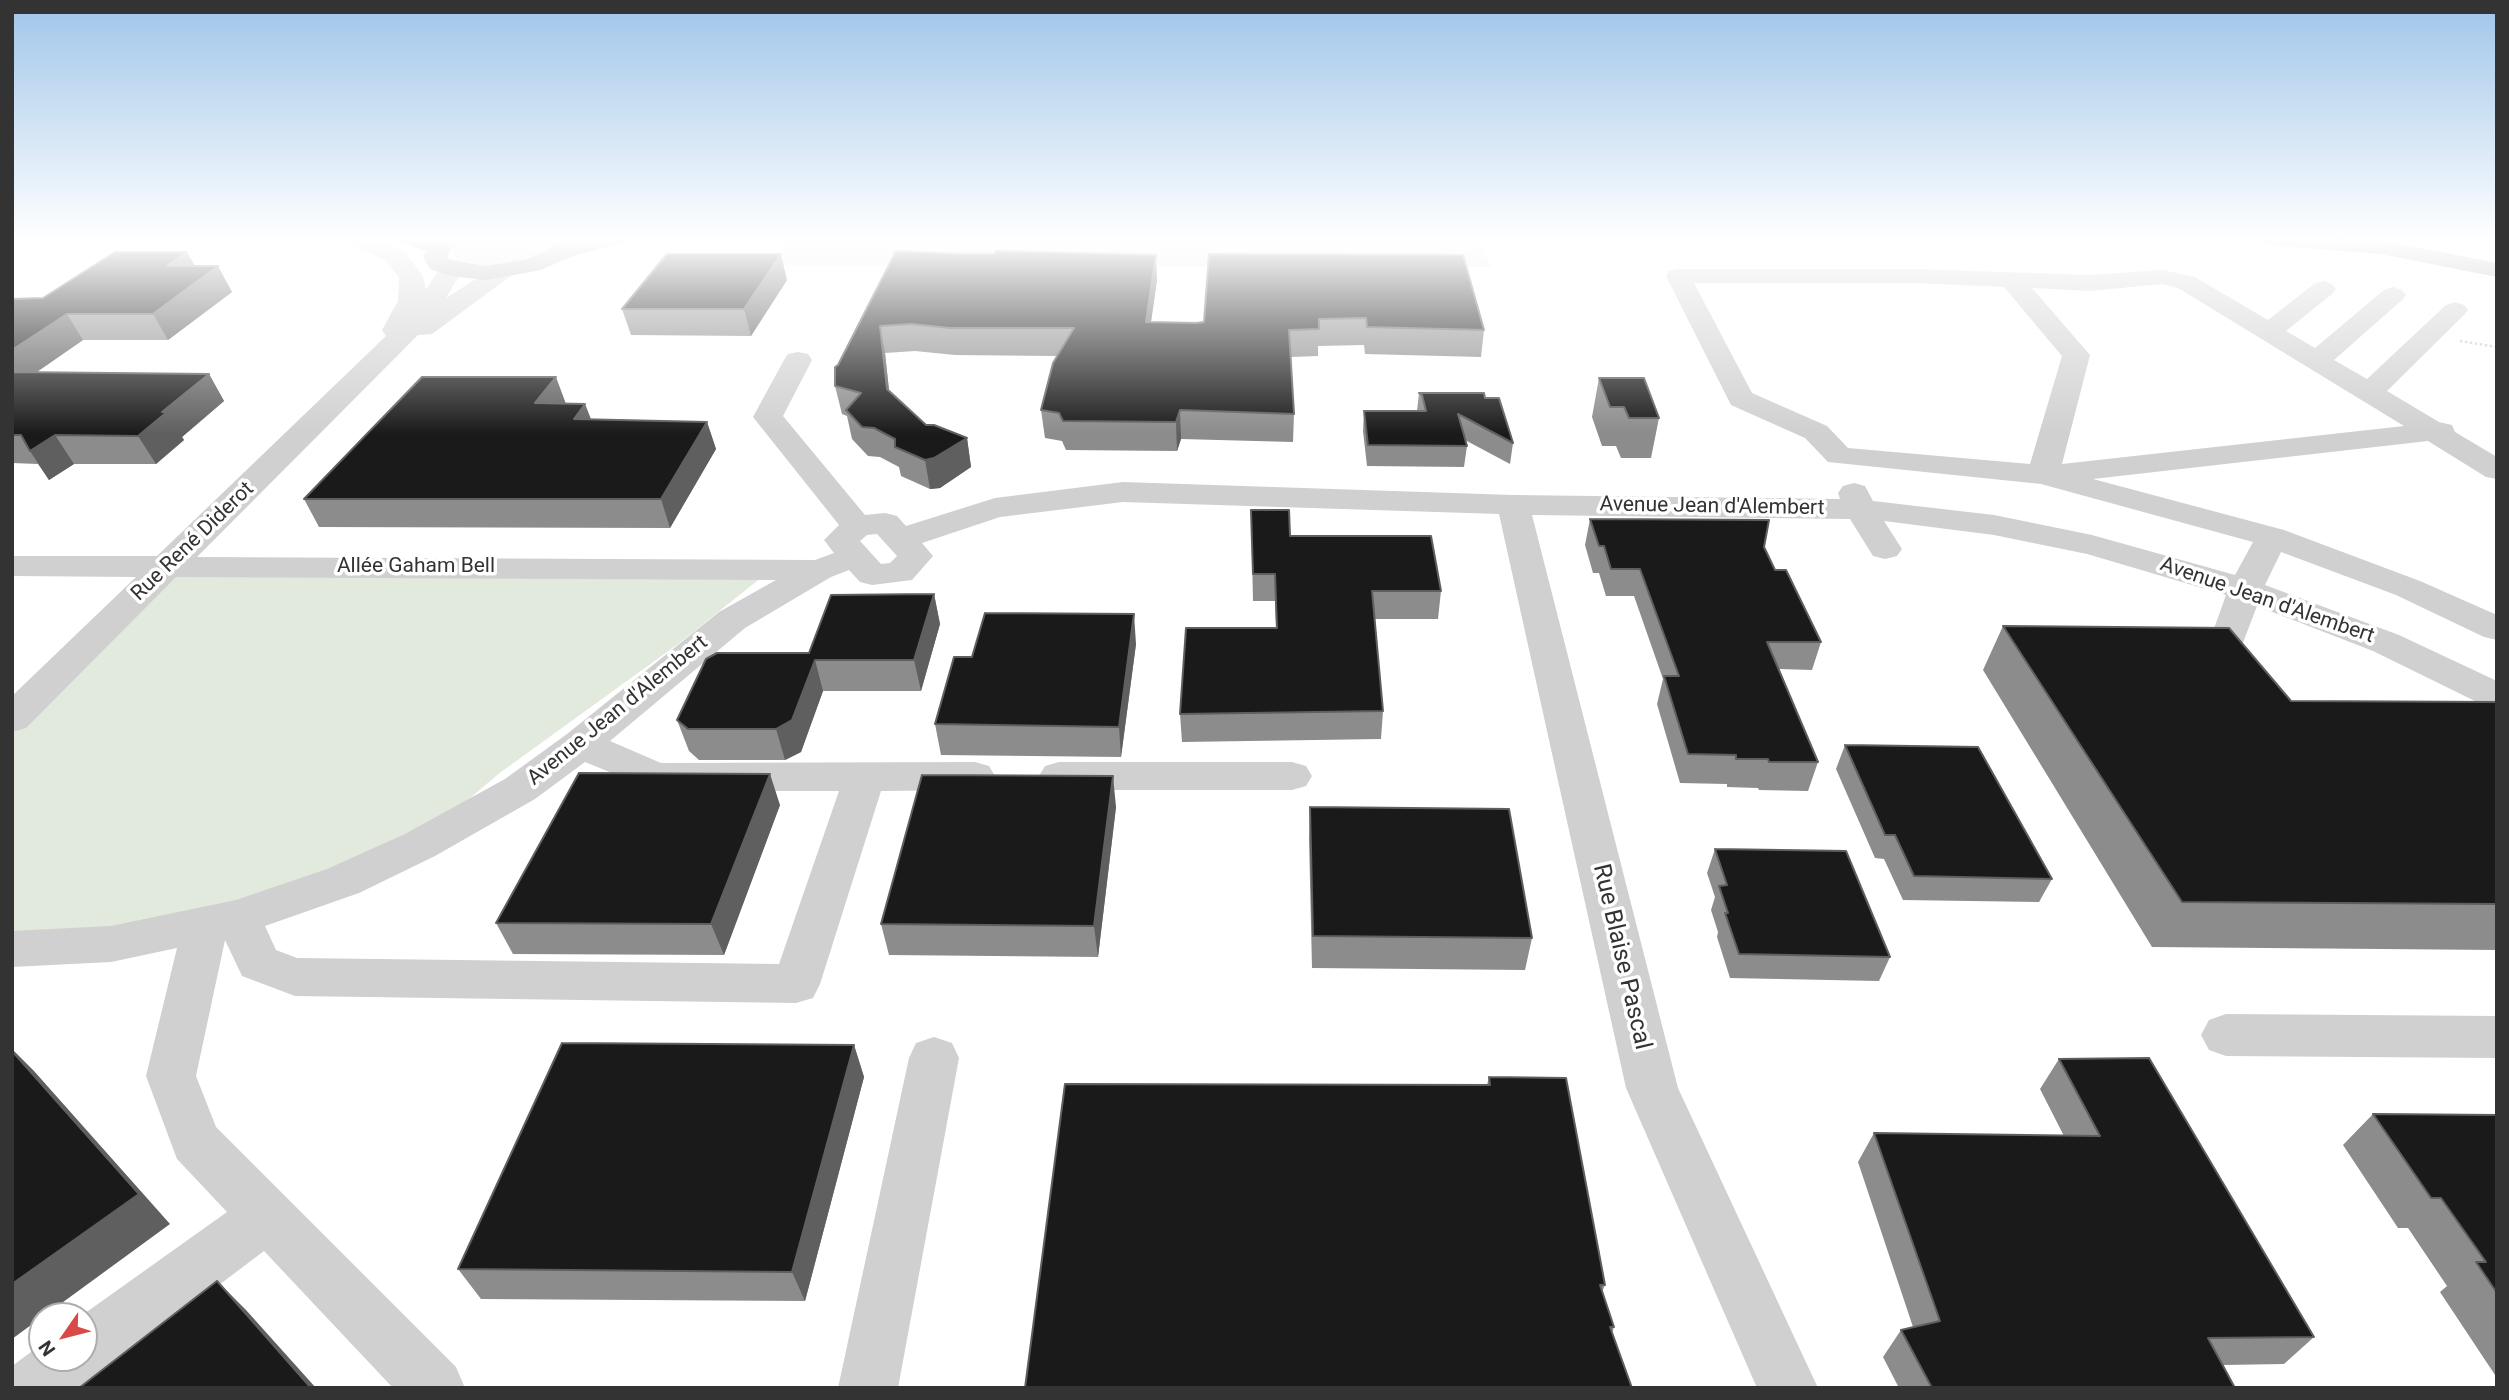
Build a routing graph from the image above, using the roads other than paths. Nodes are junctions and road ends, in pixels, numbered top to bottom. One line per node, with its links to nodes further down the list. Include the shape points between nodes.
1 (410, 303): 13 (street)
2 (428, 303): 13 (street, via 423,315)
3 (456, 303): 13 (street)
4 (1692, 303): 17 (street, via 1741,399 1816,432)
5 (2031, 303): 19 (street, via 2076,355)
6 (2221, 303): 10 (street)
7 (2305, 303): 10 (street)
8 (2383, 303): 12 (street)
9 (2455, 310): 14 (street)
10 (2269, 332): 12 (street)
11 (797, 360): 25 (street, via 768,417)
12 (2316, 361): 14 (street)
13 (374, 365): 27 (street, Rue René Diderot)
14 (2369, 393): 15 (street)
15 (2432, 431): 16 (street, via 2465,428); 18 (street); 19 (street)
16 (2497, 439)
17 (1839, 456): 19 (street); 21 (street)
18 (2497, 470)
19 (2043, 475): 22 (street)
20 (1513, 505): 21 (street, Avenue Jean d'Alembert); 23 (street, Avenue Jean d'Alembert, via 1123,492 995,508); 47 (street, Rue Blaise Pascal, via 1652,1088)
21 (1861, 510): 24 (street); 28 (street, Avenue Jean d'Alembert, via 1994,525 2092,545)
22 (2272, 537): 28 (street); 29 (street, via 2409,588)
23 (901, 539): 25 (street, Allée Gaham Bell, via 885,523); 25 (street, via 916,556 900,573 872,575)
24 (1885, 549)
25 (844, 551): 27 (street, Allée Gaham Bell); 33 (street, Avenue Jean d'Alembert, via 732,620)
26 (12, 566): 27 (street, Allée Gaham Bell)
27 (169, 566): 32 (street, Rue René Diderot)
28 (2245, 590): 30 (street); 31 (street, Avenue Jean d'Alembert, via 2386,643)
29 (2497, 629)
30 (2228, 640)
31 (2497, 696)
32 (12, 719)
33 (581, 744): 34 (street, via 656,777); 36 (street, Avenue Jean d'Alembert, via 520,789 420,845 343,881)
34 (865, 776): 35 (street); 36 (street, via 796,984 295,976 259,963)
35 (1292, 776)
36 (222, 920): 37 (street, Avenue Jean d'Alembert, via 111,944); 41 (street, via 171,1076 196,1142)
37 (12, 949)
38 (2227, 1035): 39 (street)
39 (2497, 1037)
40 (934, 1058): 46 (street)
41 (267, 1216): 42 (street); 45 (street)
42 (98, 1340)
43 (54, 1372): 44 (street)
44 (33, 1388)
45 (435, 1388)
46 (868, 1388)
47 (1788, 1388)

